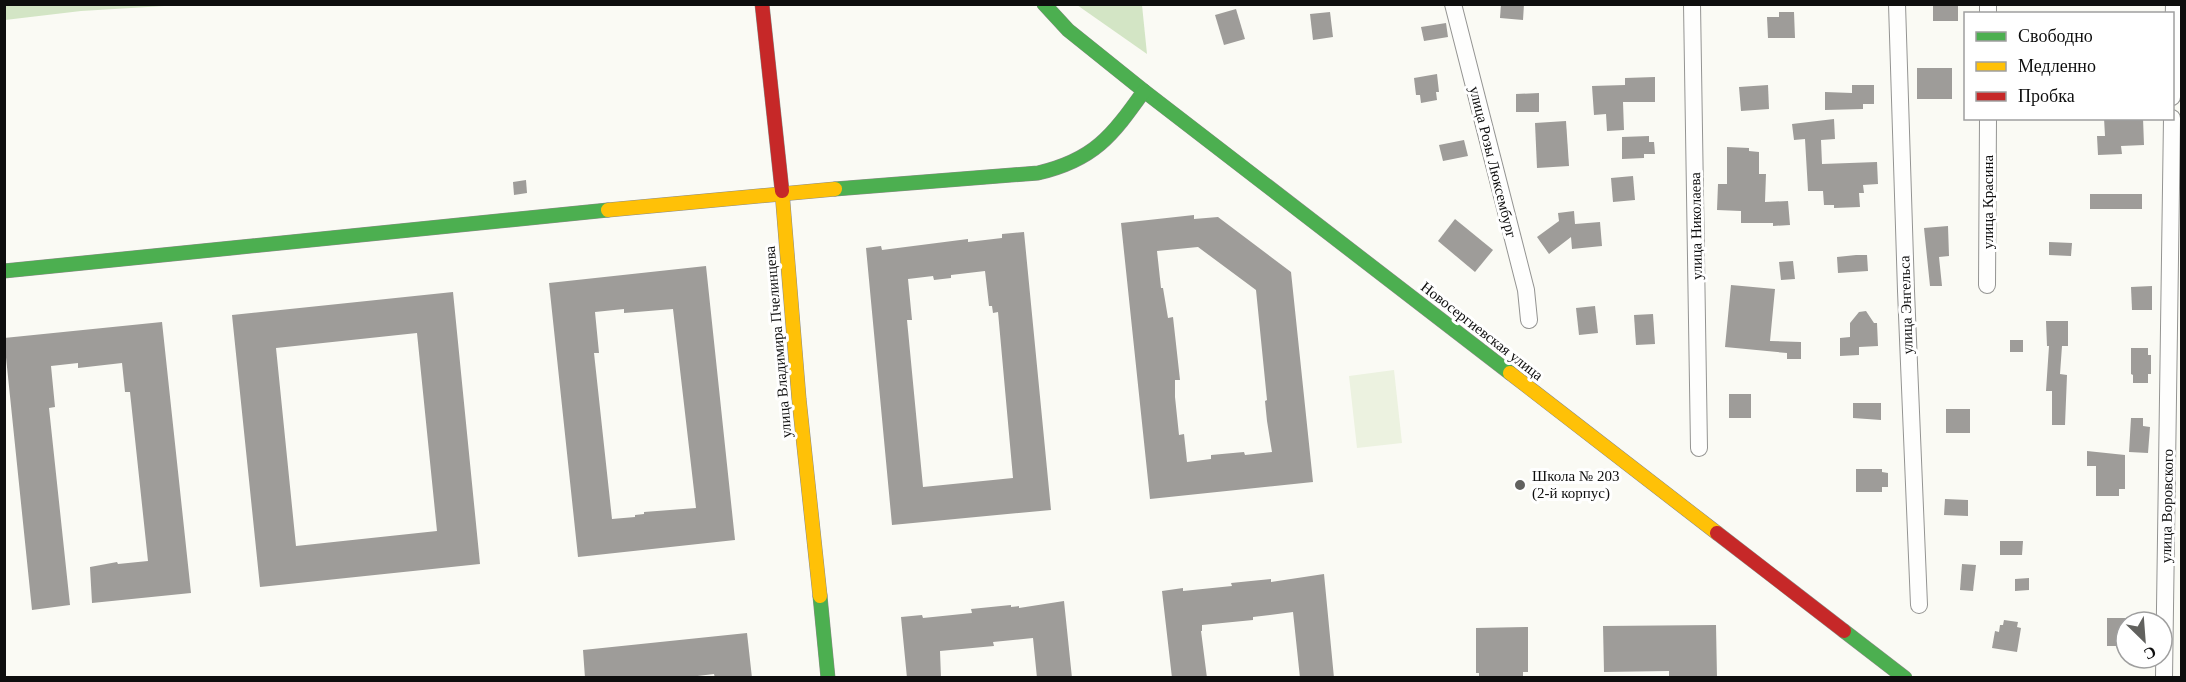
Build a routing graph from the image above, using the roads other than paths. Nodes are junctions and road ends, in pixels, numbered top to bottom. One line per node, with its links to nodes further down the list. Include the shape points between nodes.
1 (762, 4): 9 (street, улица Владимира Пчелинцева)
2 (1044, 4): 6 (street, Новосергиевская улица, via 1068,30)
3 (1453, 4): 12 (street, улица Розы Люксембург, via 1526,290)
4 (1692, 4): 13 (street, улица Николаева)
5 (1897, 4): 14 (street, улица Энгельса)
6 (1144, 91): 9 (street, via 1119,125 1089,155 1052,171); 16 (street, Новосергиевская улица)
7 (1988, 120): 11 (street, улица Красина)
8 (2172, 120): 17 (street, улица Воровского)
9 (782, 193): 10 (street); 15 (street, улица Владимира Пчелинцева)
10 (4, 271)
11 (1988, 285)
12 (1529, 320)
13 (1699, 448)
14 (1918, 605)
15 (828, 678)
16 (1905, 678)
17 (2164, 678)

